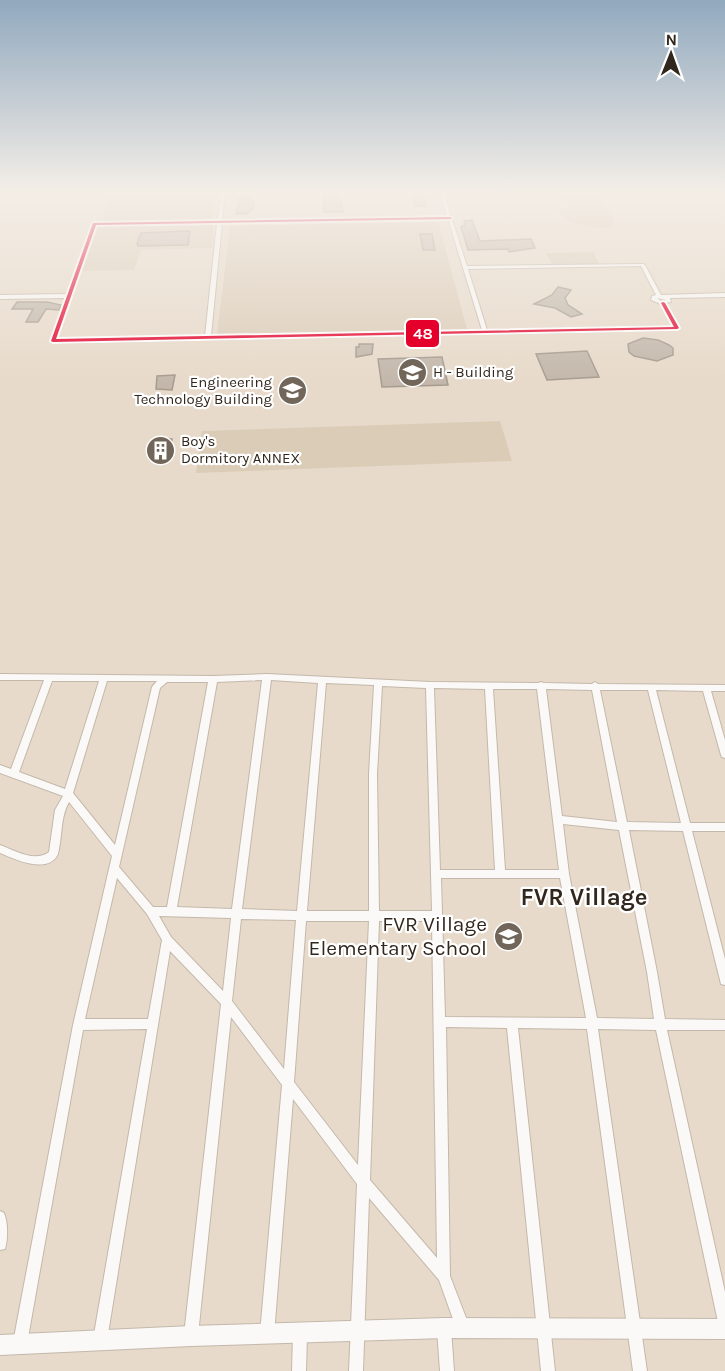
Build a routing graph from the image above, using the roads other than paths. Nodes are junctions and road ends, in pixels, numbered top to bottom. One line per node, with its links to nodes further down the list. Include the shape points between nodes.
1 (83, 255): 5 (street)
2 (216, 255): 10 (street)
3 (461, 255): 4 (street)
4 (465, 268): 8 (street, via 643,265); 9 (street)
5 (68, 296): 6 (street); 10 (street, via 53,341)
6 (0, 297)
7 (723, 298): 8 (street)
8 (664, 299): 9 (street, via 677,327)
9 (485, 332): 10 (street)
10 (208, 338)
11 (0, 677): 14 (street)
12 (105, 677): 14 (street); 15 (street); 31 (street)
13 (267, 677): 17 (street); 18 (street); 44 (street)
14 (49, 678): 30 (street)
15 (150, 678): 16 (street); 24 (street)
16 (166, 678): 17 (street); 24 (street)
17 (213, 679): 43 (street)
18 (322, 679): 19 (street); 46 (street)
19 (378, 682): 21 (street); 45 (street, via 373,774)
20 (489, 684): 21 (street); 22 (street); 39 (street)
21 (430, 685): 40 (street)
22 (541, 685): 23 (street); 32 (street)
23 (595, 685): 25 (street); 33 (street)
24 (156, 687): 37 (street)
25 (651, 687): 26 (street); 35 (street)
26 (706, 688): 27 (street); 28 (street)
27 (725, 688)
28 (725, 755)
29 (0, 769): 30 (street)
30 (14, 773): 31 (street)
31 (68, 794): 36 (street, via 60,810 51,857 37,861); 37 (street)
32 (558, 820): 33 (street); 41 (street)
33 (623, 826): 35 (street); 55 (street)
34 (725, 827): 35 (street)
35 (685, 828): 49 (street)
36 (0, 849)
37 (118, 856): 38 (street)
38 (114, 868): 42 (street); 57 (street)
39 (500, 873): 40 (street); 41 (street)
40 (436, 874): 47 (street)
41 (564, 874): 52 (street)
42 (151, 911): 43 (street); 48 (street)
43 (171, 911): 44 (street)
44 (236, 915): 46 (street); 50 (street)
45 (374, 915): 46 (street); 47 (street); 59 (street)
46 (300, 916): 58 (street)
47 (436, 916): 51 (street)
48 (167, 940): 50 (street); 53 (street)
49 (725, 980)
50 (226, 1002): 58 (street); 71 (street)
51 (440, 1022): 54 (street); 62 (street)
52 (592, 1022): 54 (street); 55 (street); 65 (street)
53 (152, 1024): 57 (street); 72 (street)
54 (512, 1024): 67 (street)
55 (660, 1024): 56 (street); 63 (street)
56 (725, 1024)
57 (78, 1025): 73 (street)
58 (290, 1084): 59 (street); 69 (street)
59 (365, 1184): 62 (street); 68 (street)
60 (0, 1216): 61 (street)
61 (0, 1244)
62 (444, 1276): 64 (street)
63 (725, 1322)
64 (454, 1328): 67 (street); 68 (street); 77 (street)
65 (636, 1328): 66 (street); 67 (street); 79 (street)
66 (725, 1329)
67 (545, 1330): 78 (street)
68 (358, 1331): 70 (street); 76 (street)
69 (267, 1334): 70 (street); 71 (street)
70 (300, 1334): 75 (street)
71 (191, 1336): 72 (street)
72 (100, 1340): 73 (street)
73 (20, 1342): 74 (street)
74 (0, 1345)
75 (299, 1371)
76 (356, 1371)
77 (447, 1371)
78 (548, 1371)
79 (640, 1371)

